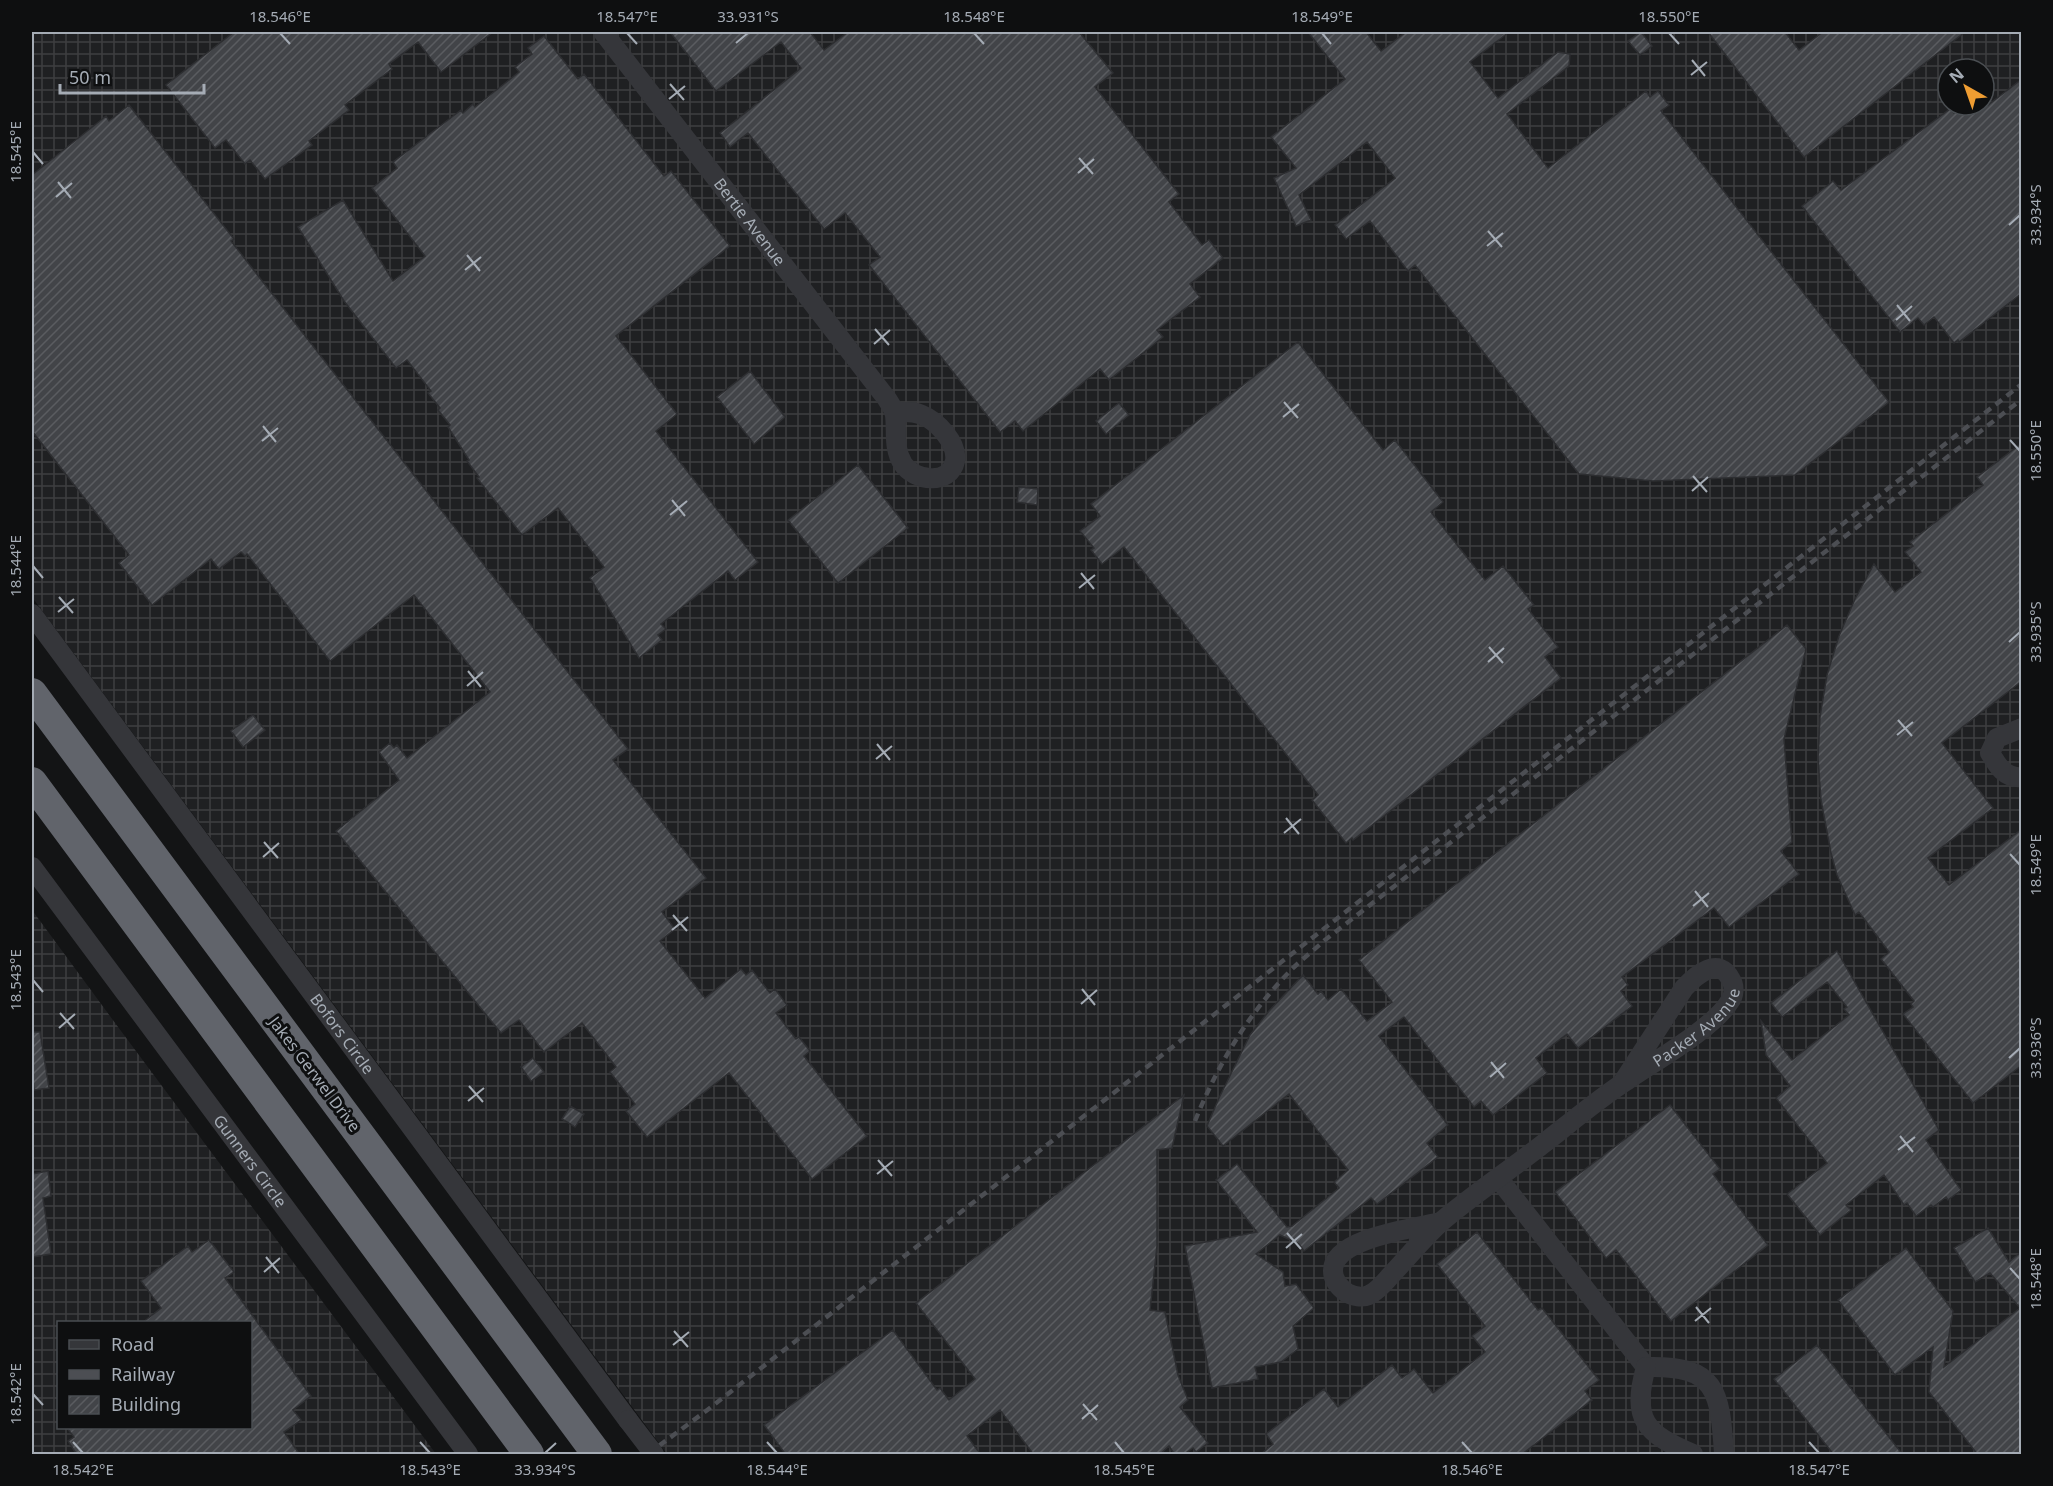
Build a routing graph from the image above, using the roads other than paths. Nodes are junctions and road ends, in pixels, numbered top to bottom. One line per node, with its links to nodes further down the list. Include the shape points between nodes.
1 (603, 32): 2 (street, Bertie Avenue)
2 (895, 412)
3 (32, 614): 16 (street, Bofors Circle, bridge)
4 (32, 693): 13 (highway, Jakes Gerwel Drive)
5 (2022, 728): 6 (street, via 1997,738 1990,753 2000,769 2014,778)
6 (2022, 777)
7 (32, 782): 15 (highway)
8 (32, 867): 14 (street, Gunners Circle)
9 (1623, 1082): 9 (street, Packer Avenue, via 1695,976 1718,968 1727,974 1734,990 1725,1008); 10 (street, Packer Avenue)
10 (1498, 1178): 11 (street, Packer Avenue); 12 (street)
11 (1441, 1222): 11 (street, Packer Avenue, via 1368,1296 1348,1293 1333,1277 1337,1257 1352,1245)
12 (1646, 1367): 17 (street, via 1639,1407 1648,1428 1667,1443); 18 (street, via 1671,1366 1694,1371 1707,1381 1717,1399)
13 (594, 1449)
14 (468, 1455)
15 (530, 1455)
16 (654, 1455)
17 (1694, 1455)
18 (1724, 1455)

